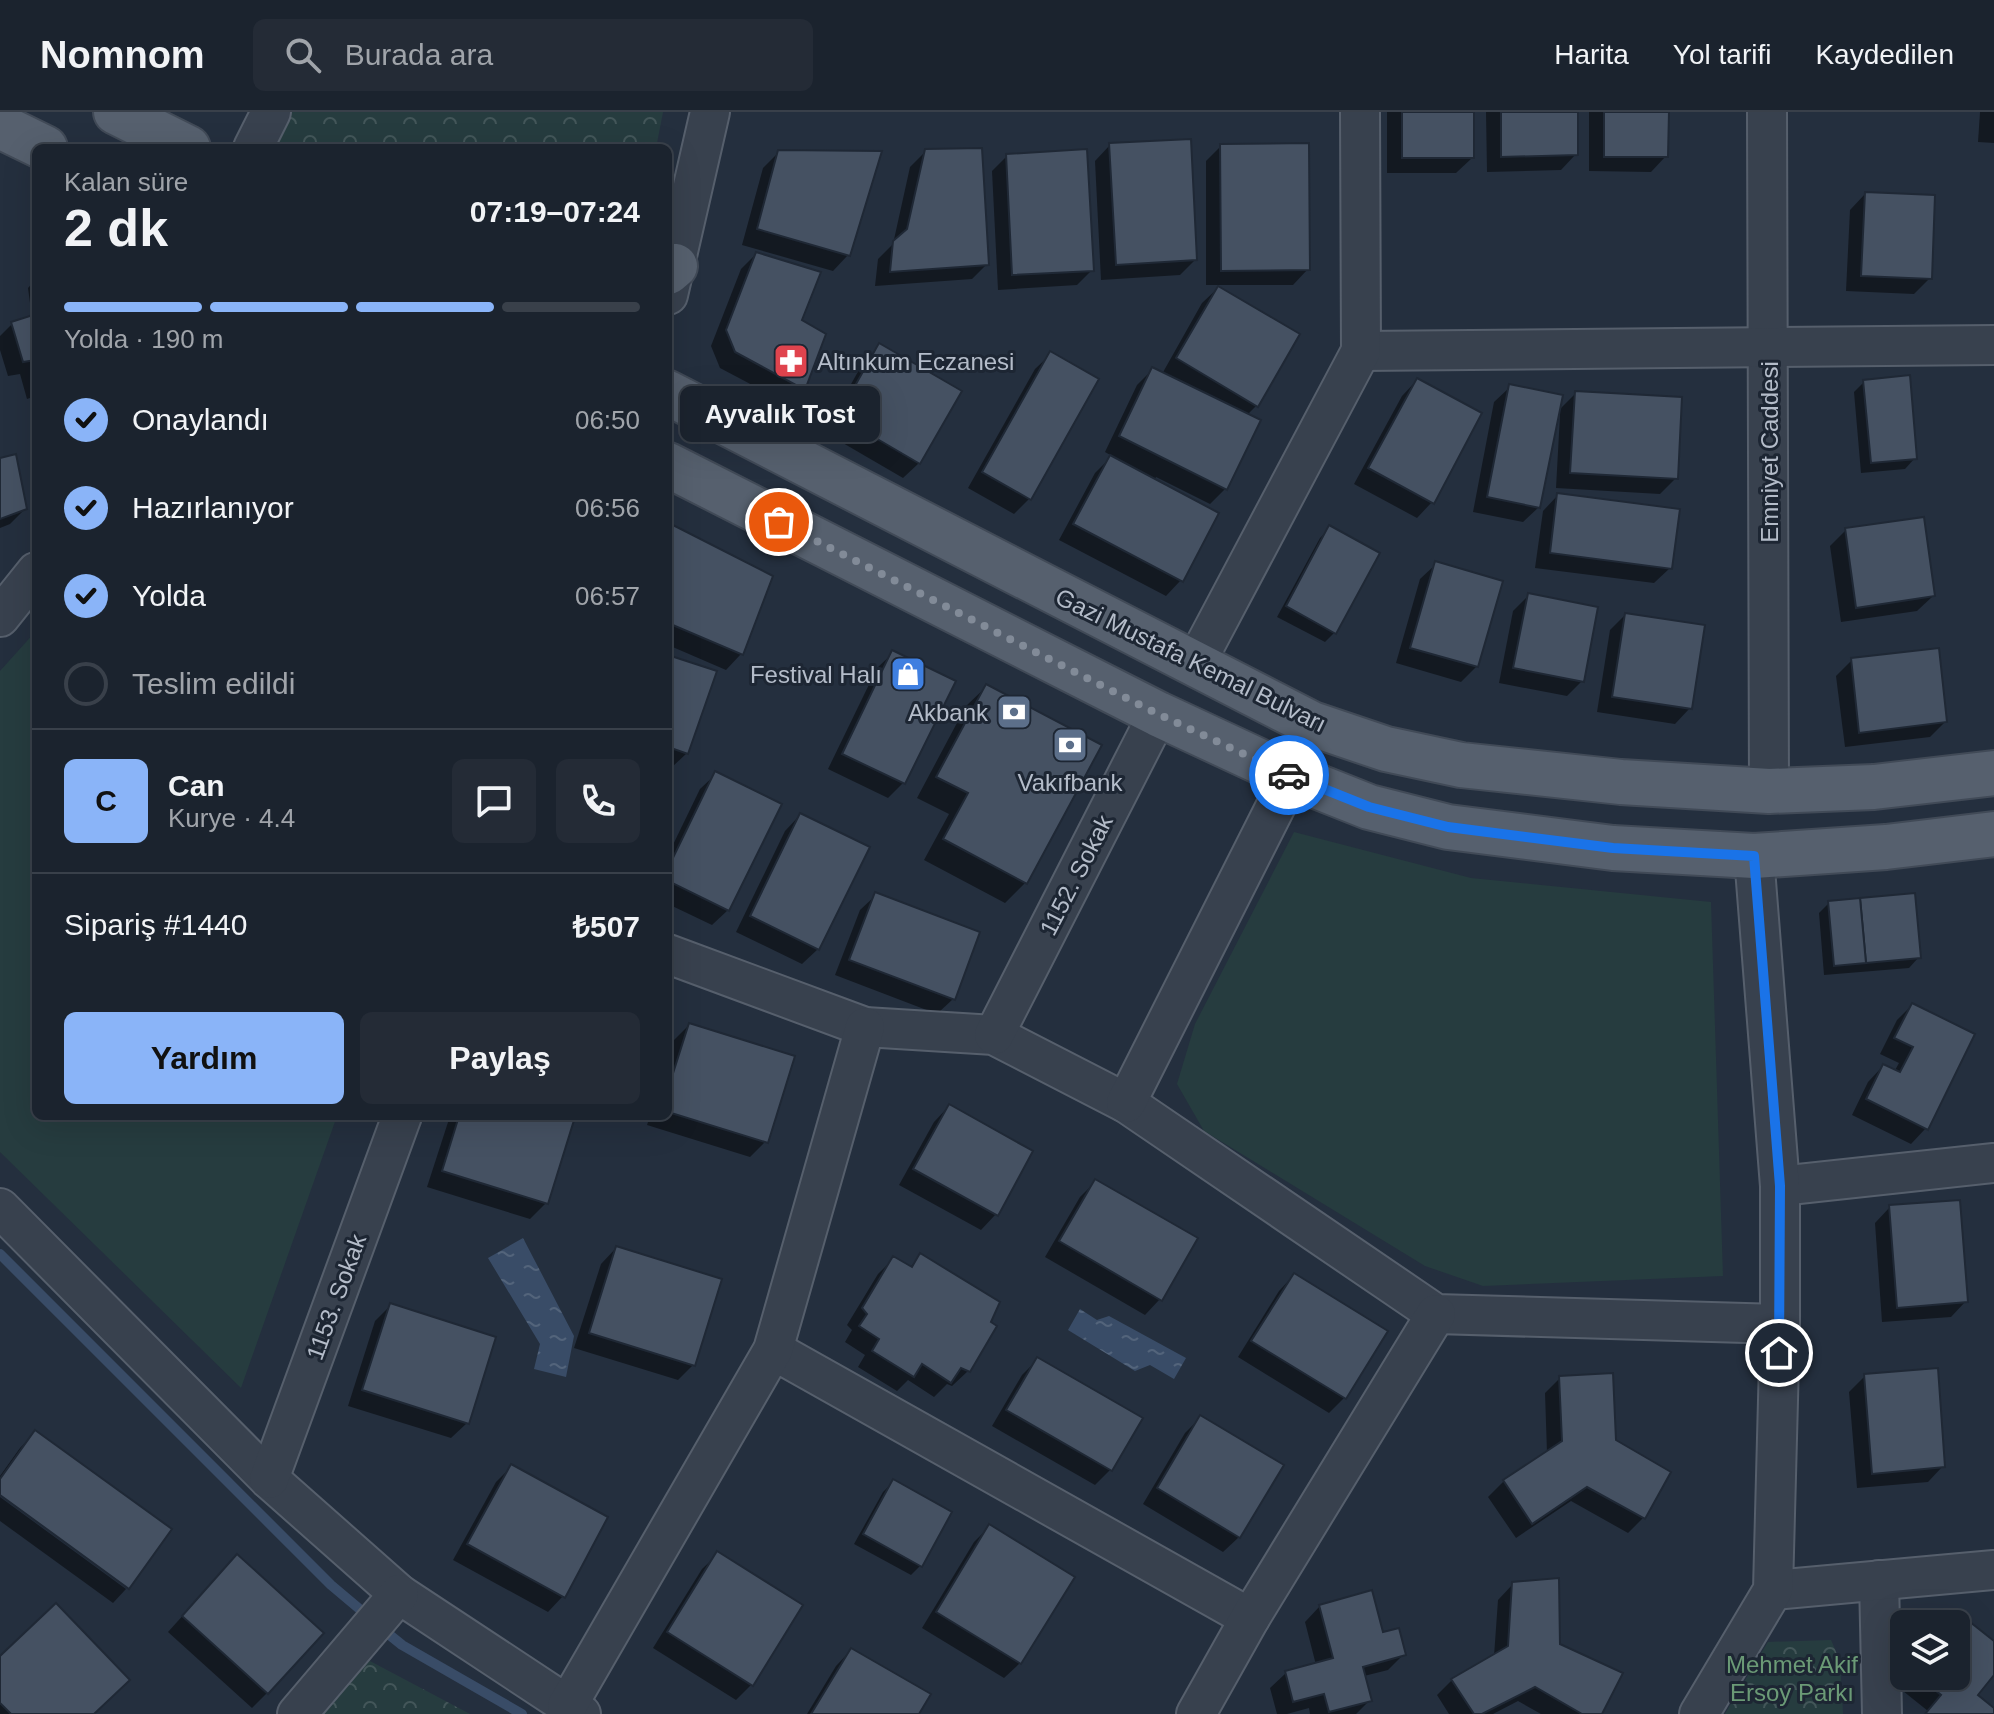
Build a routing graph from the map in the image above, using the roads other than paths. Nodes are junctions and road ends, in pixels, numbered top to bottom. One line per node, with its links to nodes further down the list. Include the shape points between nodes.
1 (116, 112): 8 (main road)
2 (271, 112): 9 (street)
3 (710, 112): 10 (street)
4 (1360, 112): 13 (street)
5 (1767, 112): 12 (street, Emniyet Caddesi)
6 (0, 126): 7 (main road)
7 (37, 144)
8 (180, 144)
9 (255, 144)
10 (672, 270)
11 (1994, 345): 12 (street)
12 (1769, 348): 13 (street); 22 (street, Emniyet Caddesi)
13 (1361, 351): 18 (street)
14 (672, 395): 18 (main road, Gazi Mustafa Kemal Bulvarı)
15 (672, 467): 19 (main road)
16 (32, 577): 17 (street)
17 (0, 617)
18 (1195, 664): 22 (main road, Gazi Mustafa Kemal Bulvarı, via 1312,724 1386,749 1461,765)
19 (1158, 714): 21 (main road); 27 (street, 1152. Sokak)
20 (1994, 773): 22 (main road, Gazi Mustafa Kemal Bulvarı, via 1874,787)
21 (1291, 776): 24 (main road, via 1369,807 1448,827 1613,848); 28 (street)
22 (1769, 791)
23 (1994, 834): 24 (main road)
24 (1754, 856): 31 (street)
25 (672, 955): 26 (street)
26 (865, 1027): 27 (street); 35 (street)
27 (994, 1035): 28 (street)
28 (1126, 1103): 33 (street)
29 (401, 1120): 36 (street, 1153. Sokak)
30 (1994, 1163): 31 (street)
31 (1780, 1186): 34 (street)
32 (0, 1208): 36 (street)
33 (1436, 1314): 34 (street); 41 (street)
34 (1780, 1324): 39 (street)
35 (773, 1350): 41 (street); 42 (street)
36 (269, 1479): 40 (street)
37 (1994, 1570): 38 (street)
38 (1879, 1580): 39 (street); 46 (street)
39 (1773, 1590): 45 (street)
40 (394, 1599): 42 (street); 43 (street)
41 (1250, 1618): 44 (street)
42 (574, 1710)
43 (297, 1714)
44 (1196, 1714)
45 (1699, 1714)
46 (1882, 1714)

